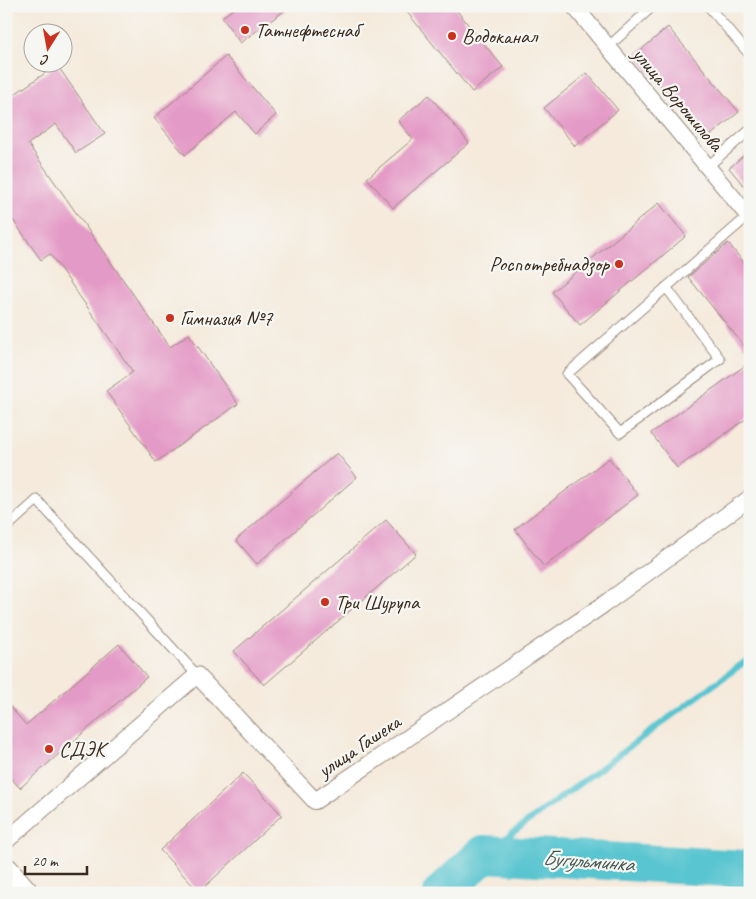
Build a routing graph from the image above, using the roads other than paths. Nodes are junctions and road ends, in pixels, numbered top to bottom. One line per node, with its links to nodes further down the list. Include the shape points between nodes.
1 (574, 6): 4 (street, улица Ворошилова)
2 (653, 6): 4 (lane)
3 (708, 6): 5 (lane)
4 (608, 47): 7 (street, улица Ворошилова)
5 (750, 55)
6 (750, 130): 7 (lane)
7 (708, 168): 8 (street, улица Ворошилова)
8 (749, 217): 9 (lane)
9 (666, 287): 9 (lane, via 567,374 620,433 720,359)
10 (750, 498): 12 (street, улица Гашека, via 603,605 315,801)
11 (6, 528): 12 (lane, via 37,500)
12 (197, 675): 13 (street)
13 (6, 841)
14 (6, 871): 15 (main road)
15 (25, 893)

